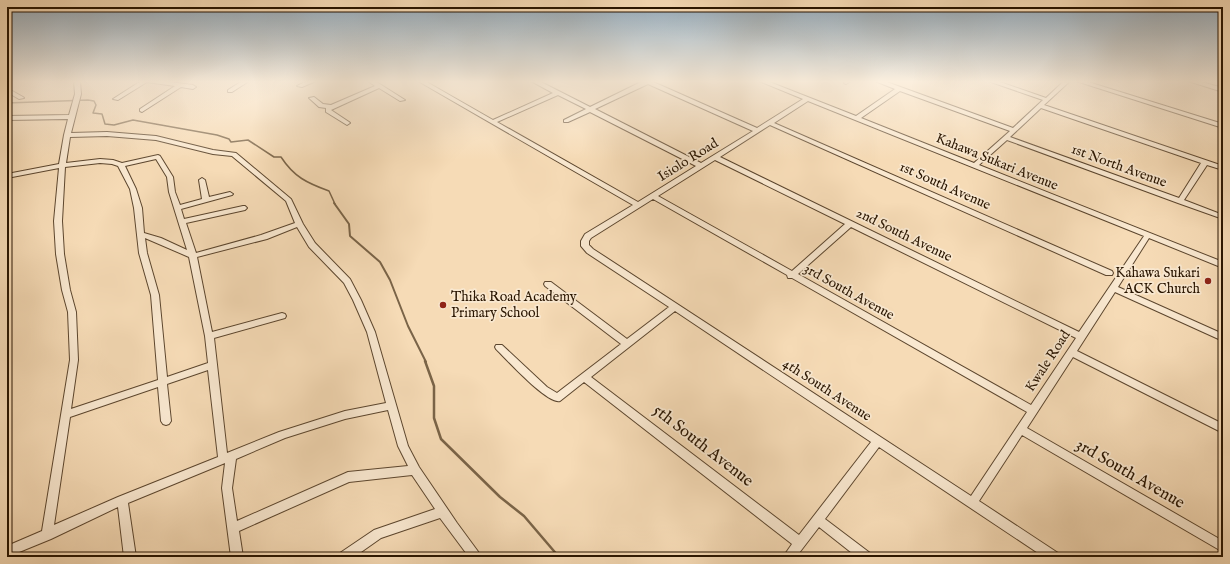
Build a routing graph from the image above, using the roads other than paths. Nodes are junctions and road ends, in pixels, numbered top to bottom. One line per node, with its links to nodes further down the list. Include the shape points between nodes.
1 (74, 107): 18 (street)
2 (146, 107): 17 (street)
3 (331, 107): 23 (street, via 328,111)
4 (467, 107): 22 (street)
5 (526, 107): 22 (street)
6 (587, 107): 16 (street)
7 (594, 107): 16 (street)
8 (704, 107): 27 (street)
9 (794, 107): 24 (street, Isiolo Road)
10 (829, 107): 20 (street, Kahawa Sukari Avenue)
11 (873, 107): 20 (street)
12 (951, 107): 26 (street)
13 (1039, 107): 26 (street)
14 (1044, 107): 31 (street)
15 (1163, 107): 25 (street)
16 (590, 109): 21 (street); 34 (street)
17 (142, 110)
18 (71, 117): 19 (street); 28 (street)
19 (7, 118)
20 (857, 118): 35 (street, Kahawa Sukari Avenue)
21 (566, 121)
22 (493, 122): 43 (street)
23 (347, 123)
24 (769, 123): 27 (street, Isiolo Road); 55 (street, 1st South Avenue)
25 (1223, 126)
26 (1014, 130): 29 (street)
27 (758, 131): 30 (street, Isiolo Road)
28 (67, 135): 33 (street); 48 (street, via 107,134 156,138 213,152 234,154 289,200)
29 (1006, 137): 35 (street); 42 (street, 1st North Avenue)
30 (715, 157): 34 (street, Isiolo Road); 49 (street, 2nd South Avenue)
31 (1205, 162): 36 (street); 42 (street)
32 (120, 165): 33 (street, via 118,162 111,162); 44 (street, via 158,157 170,177); 50 (street, via 133,189 138,208)
33 (62, 166): 37 (street); 72 (street, via 58,237 74,337 72,378)
34 (702, 166): 40 (street, Isiolo Road)
35 (975, 166): 51 (street, Kahawa Sukari Avenue)
36 (1223, 168)
37 (7, 176)
38 (202, 180): 41 (street)
39 (230, 194): 41 (street)
40 (653, 196): 43 (street, Isiolo Road); 56 (street, 3rd South Avenue)
41 (206, 201): 44 (street)
42 (1180, 202): 46 (street, 1st North Avenue)
43 (638, 205): 52 (street, Isiolo Road, via 588,236)
44 (177, 208): 47 (street)
45 (243, 208): 47 (street)
46 (1223, 218)
47 (181, 222): 53 (street)
48 (299, 224): 53 (street, via 264,237); 70 (street, via 317,252 346,282 357,300 371,332)
49 (850, 224): 56 (street); 62 (street, 2nd South Avenue)
50 (140, 234): 53 (street); 69 (street, via 155,295)
51 (1148, 235): 54 (street, Kahawa Sukari Avenue); 55 (street, Kwale Road)
52 (585, 246): 59 (street, 4th South Avenue)
53 (193, 256): 61 (street)
54 (1223, 265)
55 (1114, 275): 58 (street, Kwale Road)
56 (791, 276): 71 (street, 3rd South Avenue)
57 (548, 284): 64 (street)
58 (1113, 288): 62 (street, Kwale Road); 63 (street)
59 (675, 307): 64 (street); 76 (street, 4th South Avenue)
60 (282, 316): 61 (street)
61 (209, 336): 67 (street)
62 (1081, 337): 66 (street, Kwale Road)
63 (1223, 338)
64 (627, 344): 68 (street)
65 (499, 347): 68 (street, via 544,390 557,398)
66 (1071, 352): 71 (street, Kwale Road); 75 (street)
67 (212, 365): 69 (street); 77 (street)
68 (584, 377): 85 (street, 5th South Avenue)
69 (162, 381): 72 (street); 73 (street)
70 (390, 406): 77 (street, via 315,424); 78 (street, via 403,446)
71 (1032, 410): 74 (street, Kwale Road)
72 (65, 415): 84 (street)
73 (166, 421)
74 (1020, 428): 80 (street, Kwale Road); 86 (street, 3rd South Avenue)
75 (1223, 429)
76 (878, 441): 80 (street, 4th South Avenue); 82 (street)
77 (227, 457): 79 (street); 83 (street, via 229,515)
78 (415, 470): 81 (street); 83 (street, via 348,477)
79 (122, 500): 84 (street); 88 (street)
80 (972, 502): 94 (street, 4th South Avenue)
81 (442, 512): 90 (street, via 378,534); 91 (street)
82 (818, 520): 85 (street); 93 (street)
83 (233, 528): 89 (street)
84 (47, 535): 87 (street)
85 (800, 543): 92 (street)
86 (1223, 547)
87 (8, 554)
88 (130, 557)
89 (237, 557)
90 (344, 557)
91 (476, 557)
92 (789, 557)
93 (866, 557)
94 (1054, 557)

